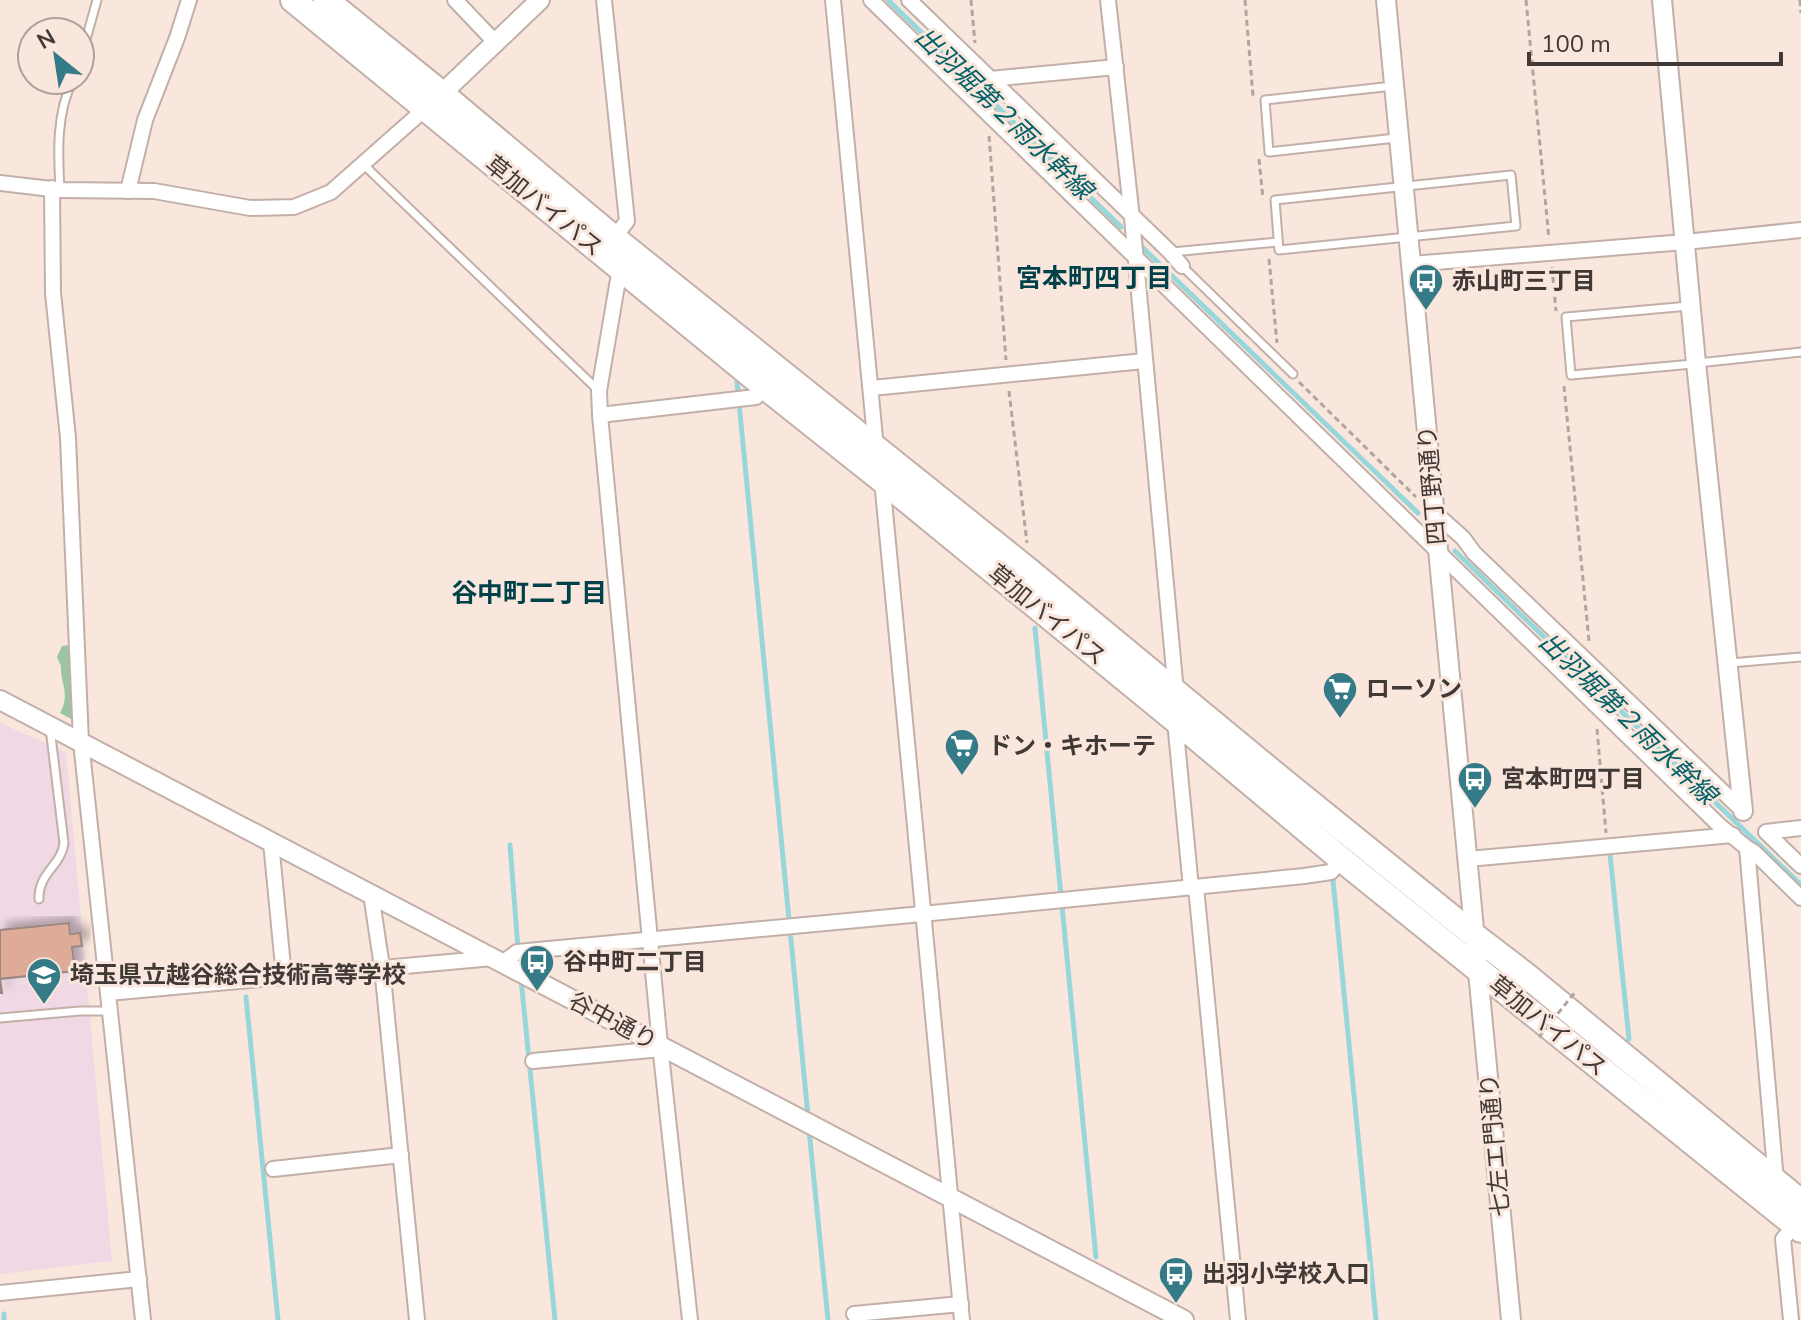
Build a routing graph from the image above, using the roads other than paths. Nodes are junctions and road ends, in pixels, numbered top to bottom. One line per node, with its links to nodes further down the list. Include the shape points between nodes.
1 (189, 0): 24 (street, via 145,120)
2 (293, 0): 18 (highway, 草加バイパス)
3 (326, 0): 18 (highway, 草加バイパス)
4 (455, 0): 13 (street)
5 (540, 0): 13 (street)
6 (604, 0): 28 (street, via 627,221)
7 (833, 0): 42 (street)
8 (871, 0): 32 (street)
9 (909, 0): 15 (street)
10 (1108, 0): 14 (street)
11 (1386, 0): 16 (street, 四丁野通り)
12 (1662, 0): 30 (street)
13 (495, 42): 18 (street)
14 (1116, 67): 15 (street); 25 (street)
15 (990, 79): 25 (street)
16 (1395, 86): 19 (street, 四丁野通り); 19 (lane, via 1265,100 1269,152)
17 (65, 96): 23 (lane)
18 (434, 101): 20 (street); 28 (highway, 草加バイパス); 35 (highway, 草加バイパス)
19 (1400, 137): 22 (street, 四丁野通り)
20 (364, 165): 24 (street, via 331,192 294,207 250,208); 43 (lane)
21 (0, 183): 23 (street)
22 (1404, 186): 27 (street, 四丁野通り); 27 (lane, via 1511,175 1516,226); 29 (lane, via 1275,200)
23 (56, 189): 24 (street); 55 (street, via 53,293 68,438)
24 (128, 191)
25 (1132, 218): 31 (street); 32 (street)
26 (1801, 230): 30 (street)
27 (1409, 236): 29 (lane, via 1279,250); 33 (street, 四丁野通り)
28 (614, 238): 45 (highway, 草加バイパス)
29 (1278, 242): 31 (lane)
30 (1685, 242): 33 (street); 36 (street)
31 (1170, 252): 34 (street)
32 (1135, 258): 38 (street); 48 (street)
33 (1411, 264): 47 (street, 四丁野通り)
34 (1182, 266): 40 (lane)
35 (620, 268): 41 (highway, 草加バイパス); 43 (street)
36 (1691, 306): 39 (street); 39 (lane, via 1566,317 1571,375)
37 (1801, 352): 39 (lane)
38 (1144, 361): 42 (street); 51 (street)
39 (1696, 363): 50 (street)
40 (1293, 374)
41 (765, 387): 44 (street, via 756,397); 46 (highway, 草加バイパス)
42 (872, 388): 45 (street)
43 (599, 391): 44 (street)
44 (600, 415): 70 (street)
45 (876, 448): 46 (street); 51 (highway, 草加バイパス)
46 (882, 480): 53 (highway, 草加バイパス); 68 (street)
47 (1435, 515): 48 (street, 四丁野通り); 56 (street)
48 (1439, 552): 58 (street); 62 (street, 四丁野通り)
49 (1801, 657): 50 (lane)
50 (1728, 664): 56 (street)
51 (1176, 692): 69 (highway, 草加バイパス)
52 (0, 700): 54 (street, 谷中通り)
53 (1175, 720): 61 (highway, 草加バイパス); 64 (street)
54 (49, 726): 55 (street, 谷中通り); 67 (lane, via 64,843 40,885)
55 (81, 742): 59 (street, 谷中通り); 75 (street)
56 (1743, 811)
57 (1801, 828): 63 (street, via 1766,832)
58 (1733, 835): 60 (street); 62 (street)
59 (271, 842): 65 (street, 谷中通り); 74 (street)
60 (1747, 848): 66 (street); 82 (street)
61 (1341, 859): 64 (street, via 1331,872); 73 (highway, 草加バイパス)
62 (1468, 859): 69 (street, 四丁野通り)
63 (1801, 866)
64 (1194, 888): 68 (street); 94 (street)
65 (371, 894): 71 (street, 谷中通り); 72 (street)
66 (1801, 898)
67 (39, 899)
68 (922, 914): 70 (street); 83 (street)
69 (1475, 936): 73 (street, 四丁野通り); 82 (highway, 草加バイパス)
70 (650, 941): 71 (street, via 517,952); 78 (street)
71 (498, 960): 72 (street); 78 (street, 谷中通り)
72 (382, 967): 74 (street); 80 (street)
73 (1478, 970): 84 (highway, 草加バイパス); 95 (street, 七左エ門通り)
74 (284, 977): 75 (street)
75 (108, 993): 76 (street)
76 (109, 1011): 77 (lane); 85 (street)
77 (0, 1018)
78 (660, 1047): 79 (street); 83 (street, 谷中通り); 91 (street)
79 (533, 1061)
80 (401, 1155): 81 (street); 90 (street)
81 (273, 1169)
82 (1776, 1181): 84 (highway, 草加バイパス)
83 (950, 1197): 87 (street); 93 (street, 谷中通り)
84 (1799, 1219): 96 (street, via 1783,1239)
85 (139, 1279): 86 (street); 89 (street)
86 (0, 1293)
87 (961, 1304): 88 (street); 92 (street)
88 (854, 1314)
89 (143, 1320)
90 (417, 1320)
91 (690, 1320)
92 (962, 1320)
93 (1184, 1320)
94 (1238, 1320)
95 (1511, 1320)
96 (1791, 1320)

